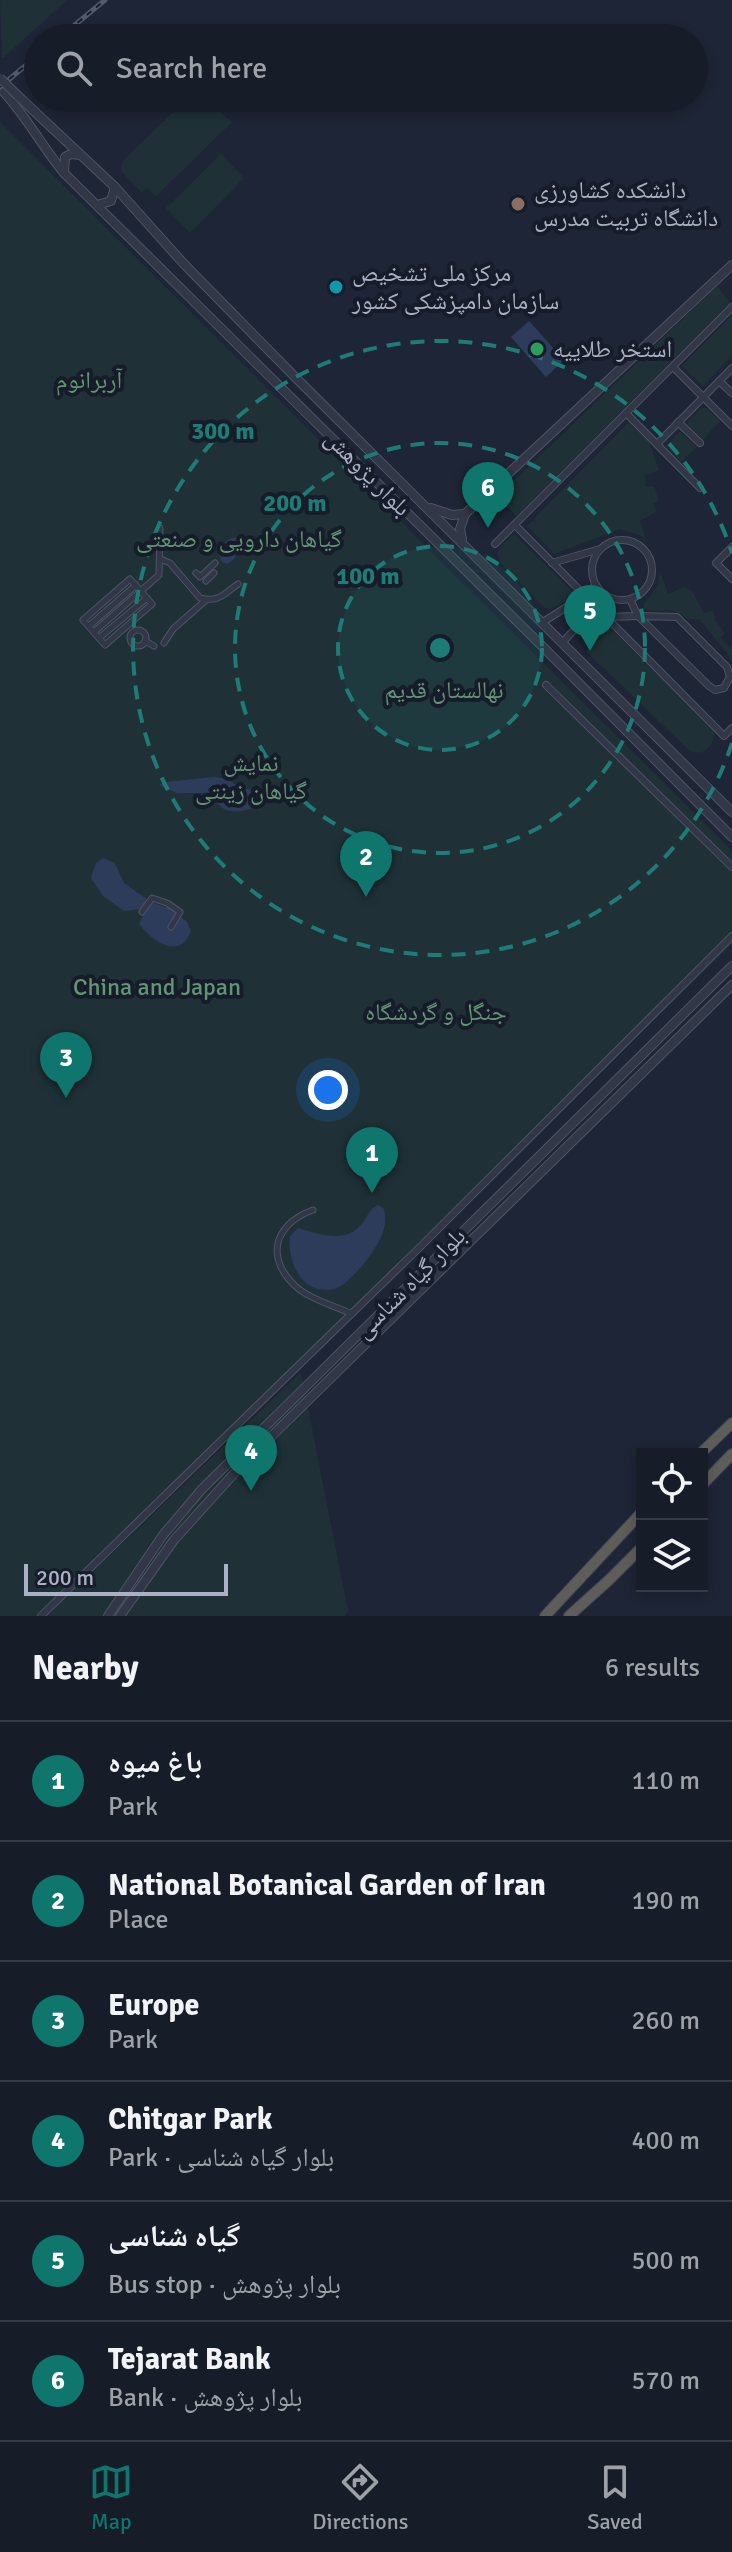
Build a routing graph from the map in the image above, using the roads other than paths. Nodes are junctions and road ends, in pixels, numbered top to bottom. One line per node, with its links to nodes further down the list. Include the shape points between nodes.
1 (0, 78): 3 (street, bridge)
2 (0, 88): 3 (street)
3 (16, 99): 4 (street, بلوار پژوهش); 7 (street, بلوار پژوهش)
4 (24, 106)
5 (31, 112): 6 (street, بلوار پژوهش)
6 (81, 155): 7 (street, via 65,157); 8 (street, بلوار پژوهش)
7 (64, 173): 9 (street, بلوار پژوهش)
8 (115, 187): 9 (street, via 111,201); 23 (street, بلوار پژوهش, via 183,263)
9 (97, 205): 81 (street, بلوار پژوهش)
10 (732, 265): 24 (street)
11 (732, 307): 12 (street)
12 (673, 367): 16 (street); 17 (street)
13 (732, 368): 14 (street)
14 (719, 381): 15 (street); 16 (street)
15 (732, 393)
16 (703, 397): 18 (street); 19 (street)
17 (626, 413): 21 (street); 25 (street)
18 (678, 422): 20 (street); 21 (street)
19 (732, 426)
20 (700, 443)
21 (657, 444): 22 (street)
22 (700, 488)
23 (427, 507): 24 (street); 27 (street, بلوار پژوهش)
24 (465, 514): 27 (street)
25 (515, 525): 28 (street); 33 (street)
26 (160, 528): 31 (street)
27 (462, 542): 64 (street, بلوار پژوهش)
28 (495, 544)
29 (732, 547): 35 (street, via 716,563)
30 (600, 549): 33 (street); 38 (street, via 592,567); 46 (street, via 617,540 645,550 651,578)
31 (160, 559): 40 (street, via 159,575); 48 (street)
32 (215, 563): 34 (street, via 209,576)
33 (552, 563): 44 (street)
34 (196, 573)
35 (732, 579)
36 (238, 584): 48 (street, via 224,597)
37 (136, 585): 39 (street, via 130,579); 40 (street); 41 (street)
38 (596, 585): 43 (street); 44 (street)
39 (121, 587): 41 (street); 42 (street)
40 (141, 592): 45 (street); 47 (street)
41 (126, 594): 47 (street); 49 (street)
42 (111, 595): 49 (street); 50 (street)
43 (606, 595): 46 (street); 52 (street)
44 (584, 596): 52 (street); 64 (street)
45 (147, 598): 51 (street); 56 (street, via 152,604)
46 (630, 599): 59 (street)
47 (132, 600): 51 (street); 53 (street)
48 (206, 600): 75 (street)
49 (117, 602): 53 (street); 54 (street)
50 (102, 603): 54 (street); 55 (street)
51 (137, 606): 56 (street); 57 (street)
52 (595, 606): 60 (street); 74 (street)
53 (122, 608): 57 (street); 58 (street)
54 (108, 610): 58 (street); 61 (street)
55 (93, 611): 61 (street); 66 (street, via 83,620)
56 (143, 612): 62 (street)
57 (128, 614): 62 (street); 63 (street)
58 (113, 616): 63 (street); 65 (street)
59 (638, 616): 59 (street, via 709,686 724,688 730,677 727,667 677,617); 60 (street)
60 (607, 617): 79 (street)
61 (99, 618): 65 (street); 66 (street)
62 (134, 620): 67 (street); 70 (street)
63 (118, 622): 67 (street); 68 (street)
64 (543, 622): 74 (street, بلوار پژوهش)
65 (104, 624): 68 (street); 69 (street)
66 (89, 626): 69 (street)
67 (124, 629): 70 (street); 71 (street)
68 (109, 630): 71 (street); 72 (street)
69 (94, 632): 72 (street)
70 (134, 632): 73 (street, via 144,633); 73 (street, via 130,639 135,645)
71 (115, 637): 72 (street, via 105,645)
72 (99, 638)
73 (145, 641): 76 (street)
74 (563, 642): 80 (street, بلوار پژوهش)
75 (164, 643)
76 (154, 646)
77 (546, 685): 82 (street)
78 (732, 728): 79 (street)
79 (728, 737)
80 (732, 812)
81 (732, 837)
82 (732, 867)
83 (142, 912): 84 (street, via 152,898 167,903 180,912)
84 (172, 926)
85 (732, 936): 89 (street)
86 (732, 966): 99 (street, بلوار گیاه شناسی, via 202,1489)
87 (732, 985): 100 (street, بلوار گیاه شناسی, via 239,1468 174,1540)
88 (313, 1210): 89 (street, via 282,1234 276,1257 298,1288)
89 (352, 1314): 98 (street)
90 (732, 1423): 91 (highway)
91 (706, 1448)
92 (732, 1454): 93 (highway)
93 (708, 1479)
94 (636, 1518): 97 (highway)
95 (636, 1553): 96 (highway)
96 (609, 1580): 103 (highway); 104 (highway)
97 (565, 1593): 101 (highway); 102 (highway)
98 (41, 1616)
99 (108, 1616)
100 (120, 1616)
101 (535, 1616)
102 (545, 1616)
103 (569, 1616)
104 (580, 1616)

